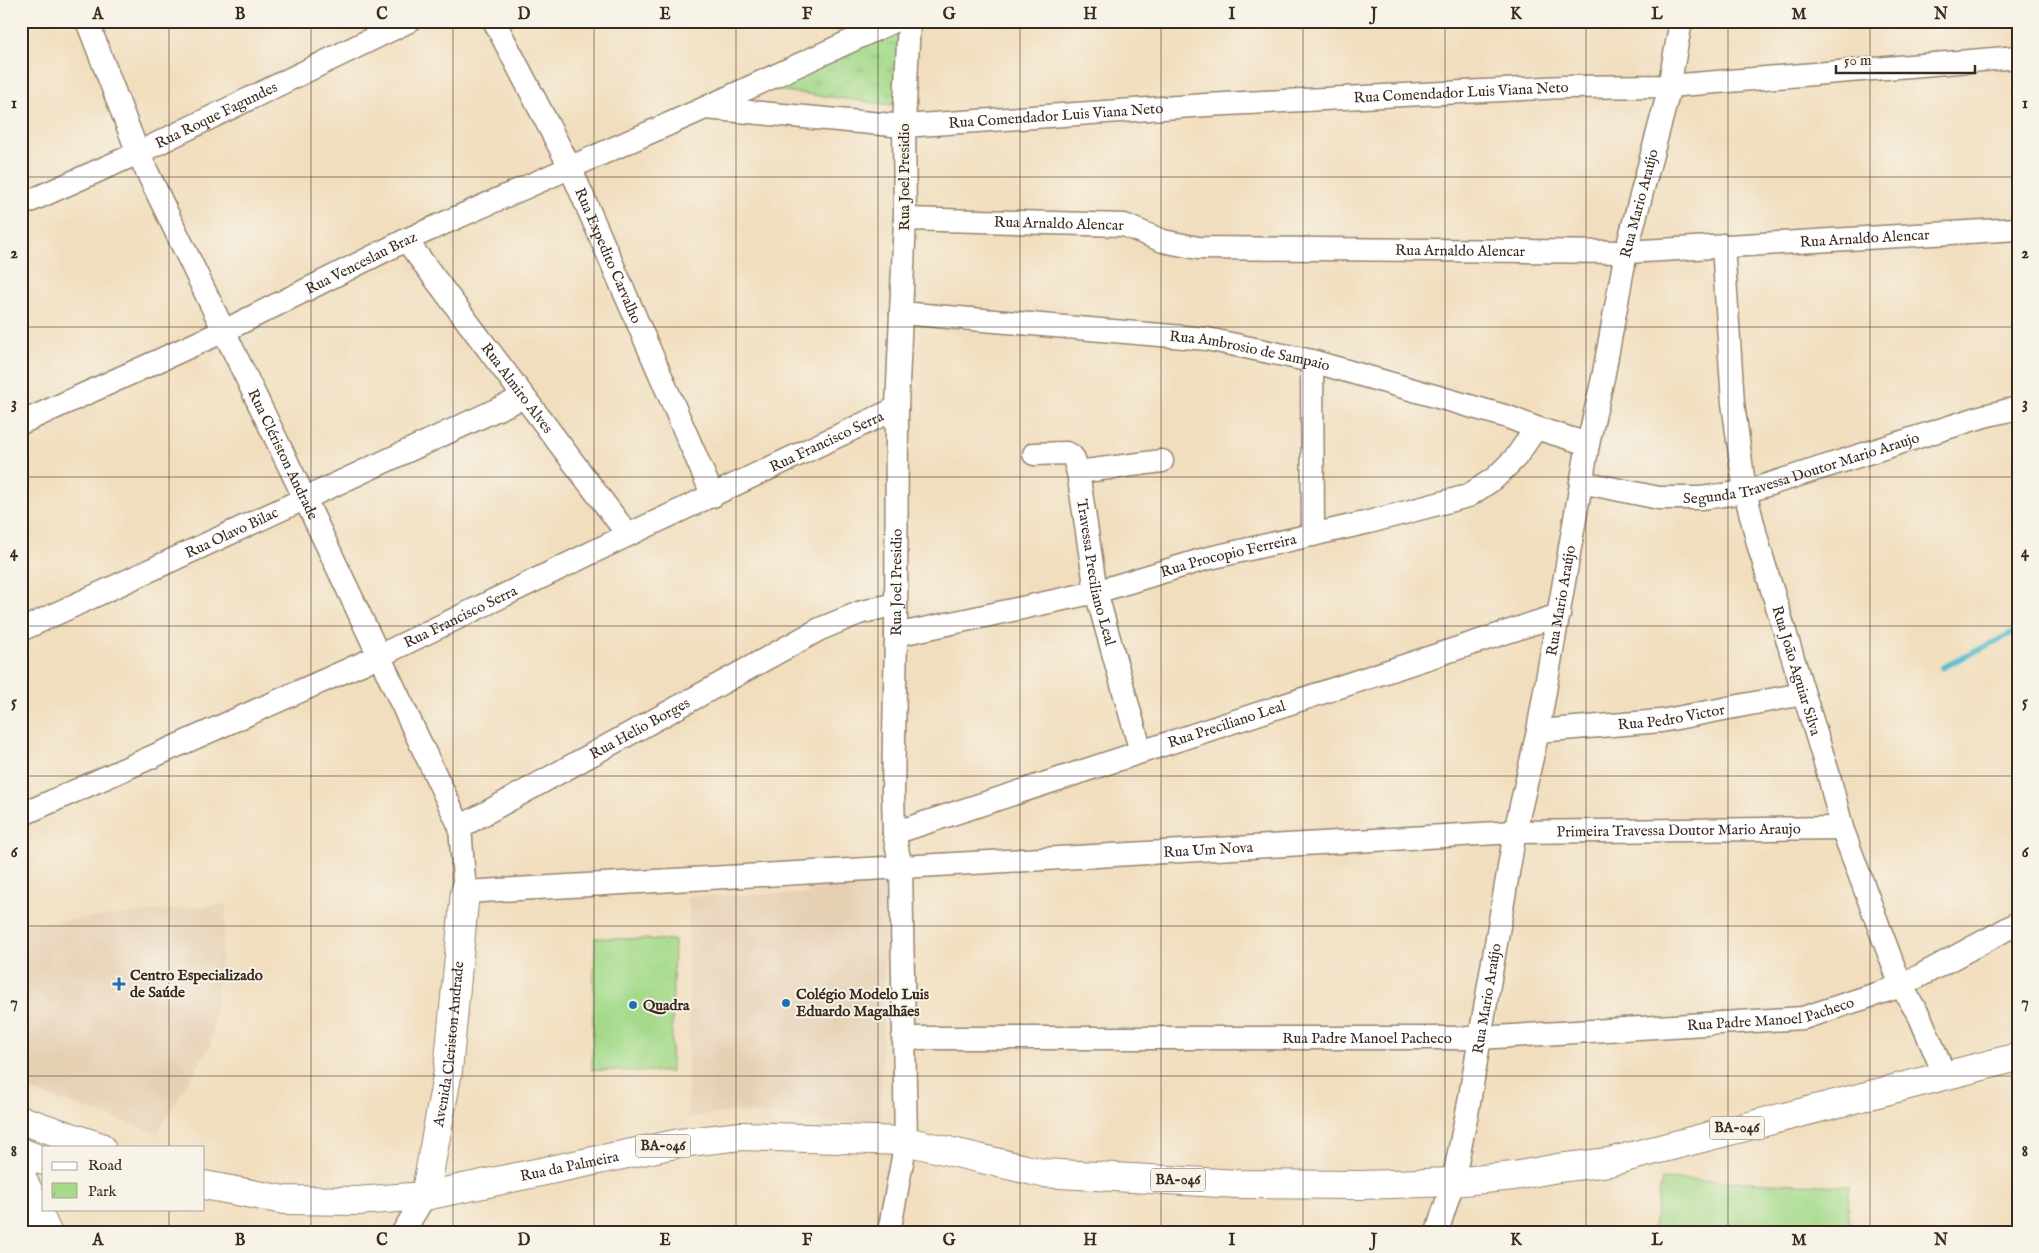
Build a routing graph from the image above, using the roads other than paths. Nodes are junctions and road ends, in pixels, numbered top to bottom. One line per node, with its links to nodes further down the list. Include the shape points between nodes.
1 (87, 21): 11 (street, Rua Clériston Andrade)
2 (409, 21): 11 (street, Rua Roque Fagundes)
3 (494, 21): 12 (street, Rua Expedito Carvalho)
4 (894, 21): 9 (street, Rua Venceslau Braz)
5 (909, 21): 10 (street, Rua Joel Presidio)
6 (1681, 21): 8 (street, Rua Mario Araújo)
7 (2018, 57): 8 (street, Rua Comendador Luis Viana Neto)
8 (1669, 86): 10 (street, Rua Comendador Luis Viana Neto, via 1564,87 1206,104); 18 (street, Rua Mario Araújo)
9 (705, 108): 10 (street, Rua Comendador Luis Viana Neto); 12 (street, Rua Venceslau Braz)
10 (904, 126): 14 (street, Rua Joel Presidio)
11 (138, 153): 13 (street, Rua Roque Fagundes); 20 (street, Rua Clériston Andrade)
12 (570, 167): 16 (street, Rua Venceslau Braz); 33 (street, Rua Expedito Carvalho)
13 (21, 205)
14 (905, 219): 18 (street, Rua Arnaldo Alencar, via 1124,225 1163,240 1198,248); 19 (street, Rua Joel Presidio)
15 (2018, 229): 17 (street, Rua Arnaldo Alencar)
16 (406, 240): 20 (street, Rua Venceslau Braz); 22 (street, Rua Almiro Alves)
17 (1723, 245): 18 (street, Rua Arnaldo Alencar); 32 (street, Rua João Aguiar Silva, via 1733,403)
18 (1626, 252): 27 (street, Rua Mario Araújo)
19 (901, 314): 21 (street, Rua Ambrosio de Sampaio, via 1208,339); 23 (street, Rua Joel Presidio)
20 (224, 330): 25 (street, Rua Venceslau Braz); 34 (street, Rua Clériston Andrade)
21 (1312, 361): 26 (street, Rua Ambrosio de Sampaio, via 1508,417); 36 (street)
22 (524, 397): 34 (street, Rua Olavo Bilac); 35 (street, Rua Almiro Alves)
23 (897, 408): 33 (street, Rua Francisco Serra); 38 (street, Rua Joel Presidio)
24 (2018, 408): 32 (street, Segunda Travessa Doutor Mario Araujo)
25 (21, 423)
26 (1536, 428): 27 (street, Rua Ambrosio de Sampaio); 36 (street, Rua Procopio Ferreira, via 1496,478 1468,496)
27 (1588, 444): 31 (street, Rua Mario Araújo)
28 (1034, 454): 30 (street, via 1071,455)
29 (1162, 461): 30 (street)
30 (1078, 472): 37 (street, Travessa Preciliano Leal)
31 (1581, 482): 32 (street, Segunda Travessa Doutor Mario Araujo, via 1659,498 1701,498); 39 (street, Rua Mario Araújo)
32 (1745, 492): 43 (street, Rua João Aguiar Silva)
33 (713, 496): 35 (street, Rua Francisco Serra)
34 (305, 499): 40 (street, Rua Olavo Bilac); 42 (street, Rua Clériston Andrade)
35 (628, 535): 42 (street, Rua Francisco Serra)
36 (1312, 535): 37 (street, Rua Procopio Ferreira, via 1205,560)
37 (1096, 592): 41 (street, Rua Procopio Ferreira); 45 (street, Travessa Preciliano Leal)
38 (895, 604): 41 (street, Rua Joel Presidio); 47 (street, Rua Helio Borges, via 859,612 820,629)
39 (1560, 615): 44 (street, Rua Mario Araújo); 45 (street, Rua Preciliano Leal)
40 (21, 630)
41 (896, 635): 50 (street, Rua Joel Presidio)
42 (379, 656): 46 (street, Rua Francisco Serra); 47 (street, Rua Clériston Andrade)
43 (1802, 694): 44 (street, Rua Pedro Victor, via 1661,721); 48 (street, Rua João Aguiar Silva)
44 (1538, 731): 49 (street, Rua Mario Araújo)
45 (1140, 752): 50 (street, Rua Preciliano Leal)
46 (21, 815)
47 (460, 827): 52 (street, Rua Clériston Andrade)
48 (1842, 828): 49 (street, Primeira Travessa Doutor Mario Araujo); 54 (street, Rua João Aguiar Silva)
49 (1515, 832): 51 (street, Rua Um Nova); 56 (street, Rua Mario Araújo)
50 (894, 834): 51 (street, Rua Joel Presidio)
51 (901, 868): 52 (street, Rua Um Nova); 55 (street, Rua Joel Presidio)
52 (465, 892): 67 (main road, Avenida Cleriston Andrade, via 448,1071)
53 (2018, 923): 54 (street, Rua Padre Manoel Pacheco)
54 (1901, 986): 56 (street, Rua Padre Manoel Pacheco, via 1803,1018); 58 (street, Rua João Aguiar Silva, via 1920,1017)
55 (903, 1038): 56 (street, Rua Padre Manoel Pacheco); 61 (street, Rua Joel Presidio)
56 (1479, 1038): 64 (street, Rua Mario Araújo)
57 (2018, 1057): 58 (main road, BA-046)
58 (1945, 1076): 64 (main road, BA-046, via 1609,1162)
59 (21, 1120): 62 (main road)
60 (21, 1132): 63 (main road)
61 (906, 1141): 64 (main road, BA-046, via 1042,1173 1239,1184); 67 (main road, Rua da Palmeira / BA-046, via 717,1138); 71 (street, Rua Joel Presidio)
62 (98, 1146)
63 (33, 1165): 66 (main road)
64 (1453, 1182): 72 (street, Rua Mario Araújo)
65 (205, 1185): 67 (main road, BA-046, via 284,1200 356,1202)
66 (42, 1187)
67 (425, 1196): 70 (street)
68 (51, 1210): 69 (main road)
69 (58, 1226)
70 (403, 1232)
71 (889, 1232)
72 (1437, 1232)

